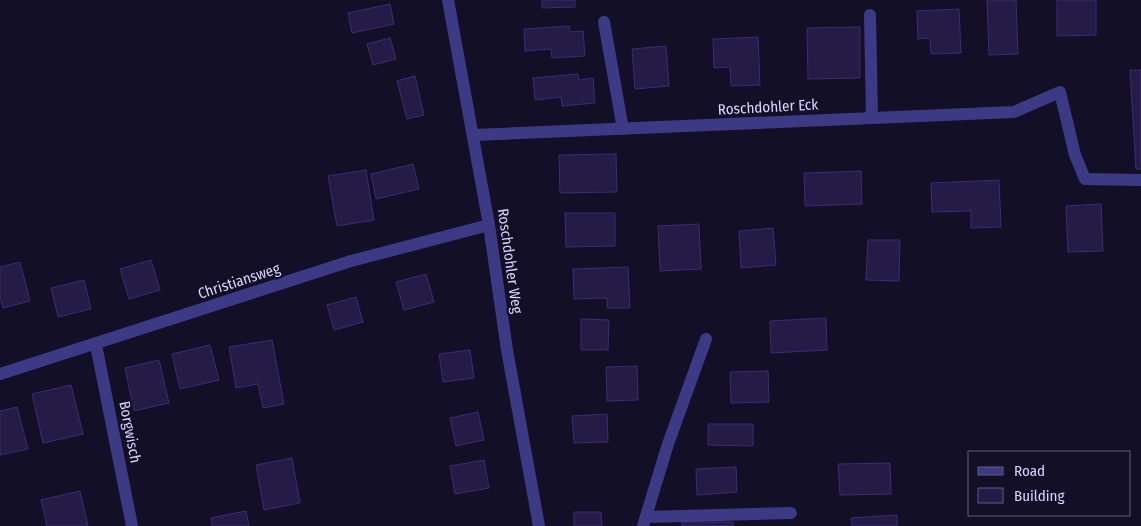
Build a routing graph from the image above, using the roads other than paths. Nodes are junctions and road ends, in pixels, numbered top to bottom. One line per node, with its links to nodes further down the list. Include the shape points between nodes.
1 (448, 0): 6 (street, Roschdohler Weg)
2 (870, 15): 4 (street)
3 (604, 22): 5 (street)
4 (872, 118): 5 (street, Roschdohler Eck); 7 (street, Roschdohler Eck, via 1014,112 1060,92 1074,155 1085,179)
5 (623, 129): 6 (street, Roschdohler Eck)
6 (473, 136): 8 (street, Roschdohler Weg)
7 (1141, 180)
8 (490, 225): 10 (street, Christiansweg, via 351,262); 15 (street, Roschdohler Weg, via 506,350)
9 (706, 339): 13 (street, via 668,444)
10 (96, 345): 11 (street, Christiansweg); 14 (street, Borgwisch)
11 (0, 374)
12 (790, 513): 13 (street)
13 (645, 521)
14 (132, 526)
15 (539, 526)

